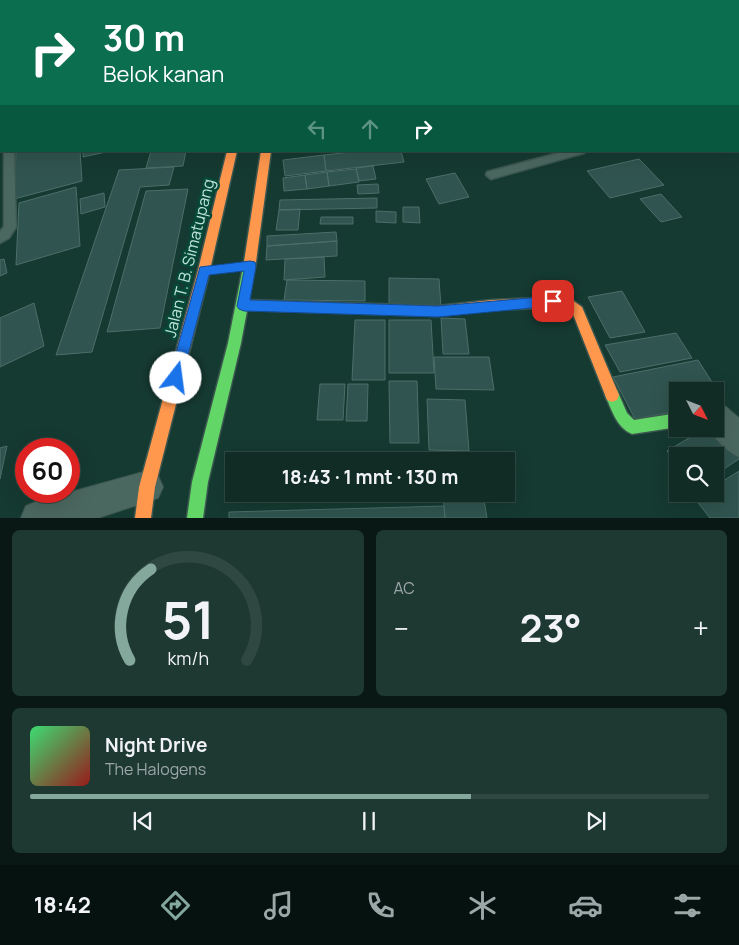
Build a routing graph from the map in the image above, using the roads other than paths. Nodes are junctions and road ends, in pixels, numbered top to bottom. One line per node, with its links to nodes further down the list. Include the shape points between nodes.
1 (9, 152): 6 (lane, via 10,227)
2 (232, 152): 11 (main road, Jalan T. B. Simatupang, via 209,270)
3 (266, 152): 7 (main road, via 246,266)
4 (576, 152): 5 (lane)
5 (491, 176)
6 (0, 238)
7 (244, 306): 8 (main road, via 438,311 568,302 578,311 627,424 637,427); 13 (main road, via 207,453)
8 (669, 422)
9 (724, 425): 10 (street)
10 (739, 442)
11 (145, 502): 12 (street)
12 (38, 518)
13 (195, 518)

